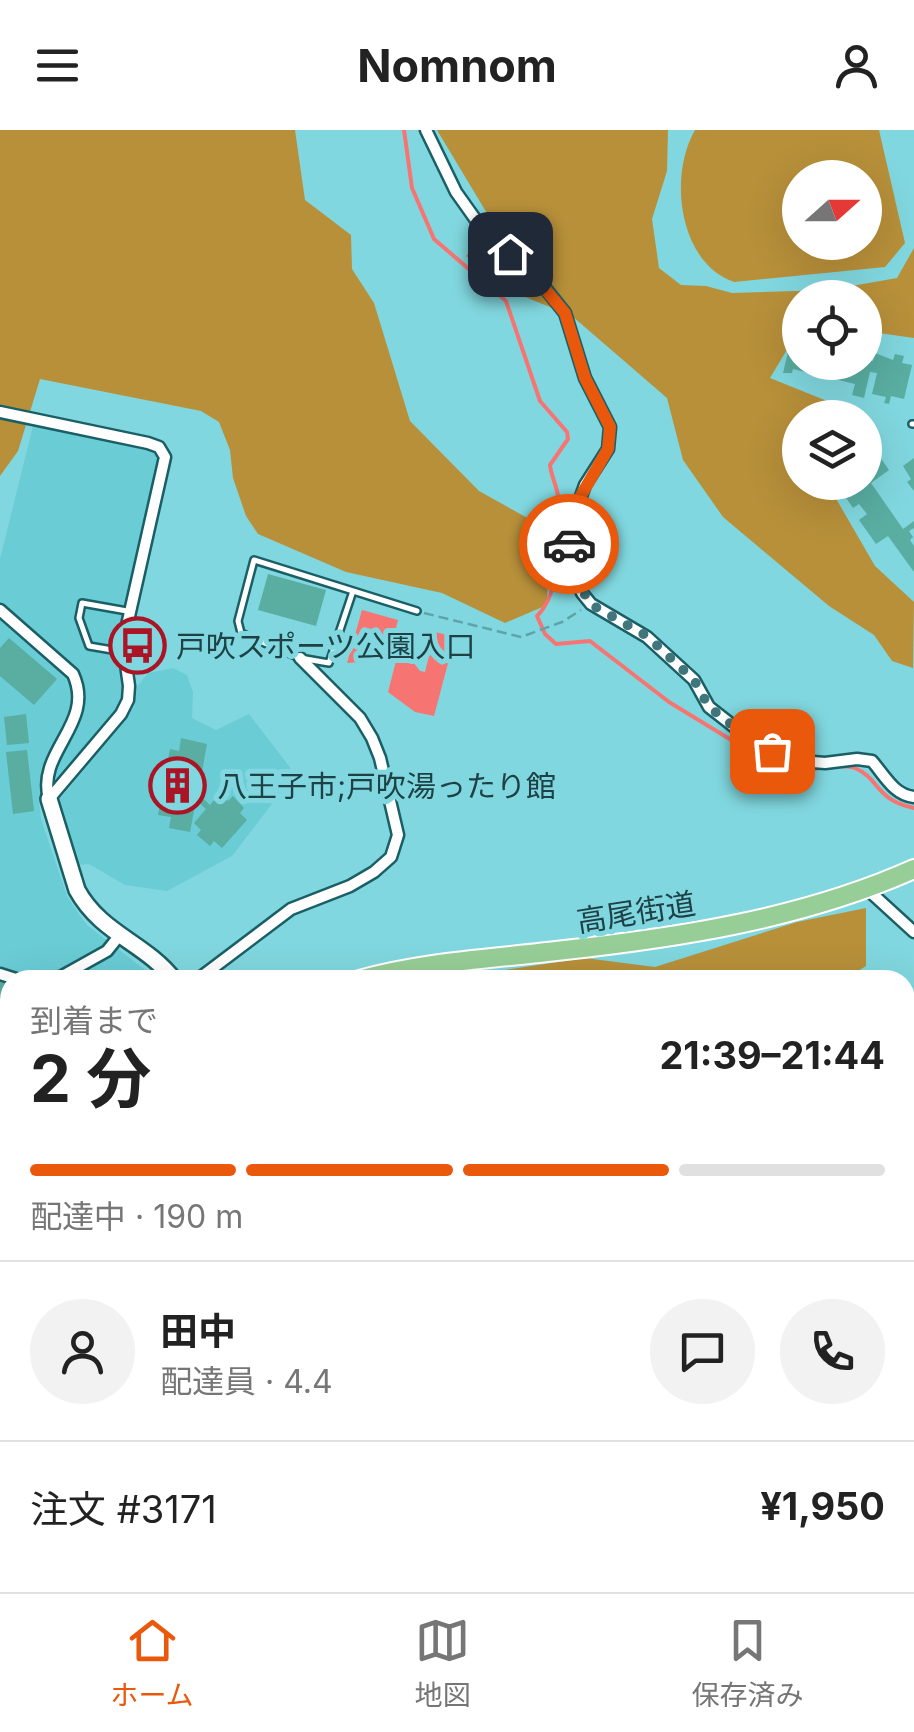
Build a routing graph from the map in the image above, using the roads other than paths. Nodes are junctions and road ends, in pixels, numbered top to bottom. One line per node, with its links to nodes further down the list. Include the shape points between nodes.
1 (426, 130): 9 (street, via 483,230 565,313 585,378 610,427 608,449 585,485 570,528 571,568 590,604 647,636 694,680 709,707 772,751 801,761 872,761 894,789)
2 (0, 412): 6 (street, via 158,447 164,471)
3 (353, 591): 5 (lane); 8 (lane, via 329,662); 8 (lane, via 254,560 238,621 241,633)
4 (0, 610): 10 (street, via 74,674 79,686 78,712 46,780)
5 (418, 611)
6 (130, 612): 7 (street); 7 (lane, via 82,602 79,618 89,646)
7 (124, 652): 10 (street, via 128,700)
8 (300, 658): 17 (street, via 372,738 398,835 392,857 350,886 291,910)
9 (914, 797)
10 (49, 799): 14 (street, via 77,890)
11 (914, 869): 12 (main road, 高尾街道)
12 (868, 889): 13 (street); 18 (main road, 高尾街道, via 678,934)
13 (914, 932)
14 (119, 936): 15 (street); 16 (street)
15 (73, 970)
16 (164, 970)
17 (210, 970)
18 (401, 970)

